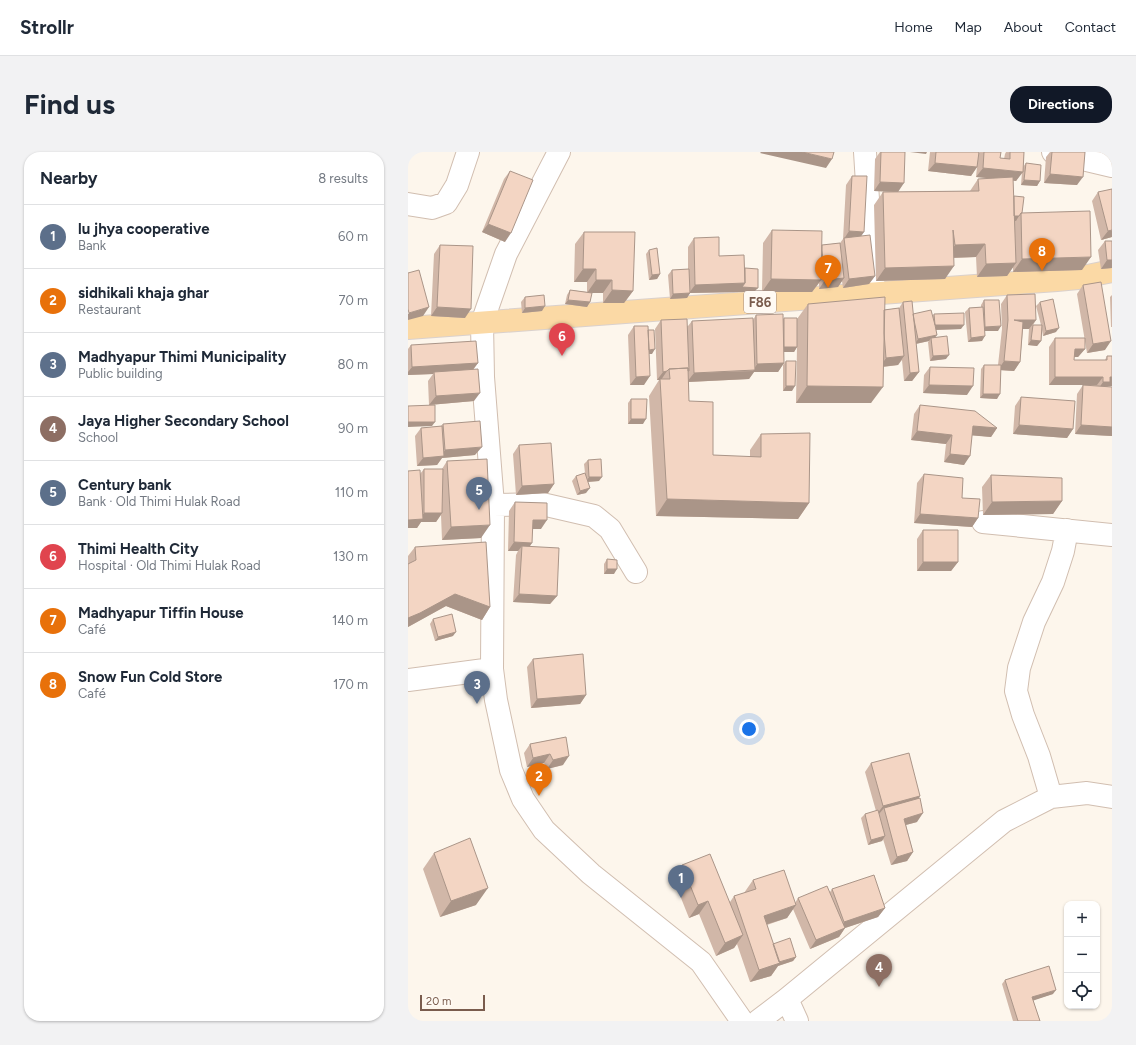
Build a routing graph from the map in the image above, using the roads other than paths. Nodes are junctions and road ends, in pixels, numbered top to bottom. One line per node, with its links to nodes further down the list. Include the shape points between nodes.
1 (468, 152): 6 (street, via 457,185 446,203 432,208)
2 (559, 152): 9 (street, via 506,254)
3 (865, 152): 8 (street)
4 (1053, 152): 5 (street)
5 (1112, 166)
6 (408, 204)
7 (1112, 271): 8 (main road, F86, via 1064,280)
8 (874, 294): 9 (main road, F86)
9 (482, 323): 10 (main road, F86); 11 (street, via 483,378)
10 (408, 328)
11 (490, 464): 12 (street); 13 (street)
12 (468, 467)
13 (493, 505): 17 (street, via 542,504 594,516 610,529); 18 (street)
14 (983, 522): 15 (street)
15 (1067, 530): 16 (street); 20 (street, via 1053,582 1034,622 1019,668 1016,691)
16 (1112, 535)
17 (636, 572)
18 (492, 669): 19 (street); 23 (street, via 510,770 523,799 544,830 591,874 701,962)
19 (408, 680)
20 (1051, 797): 21 (street, via 1087,793); 22 (street, via 1004,821)
21 (1112, 797)
22 (787, 999): 24 (street); 25 (street)
23 (742, 1021)
24 (758, 1021)
25 (797, 1021)

